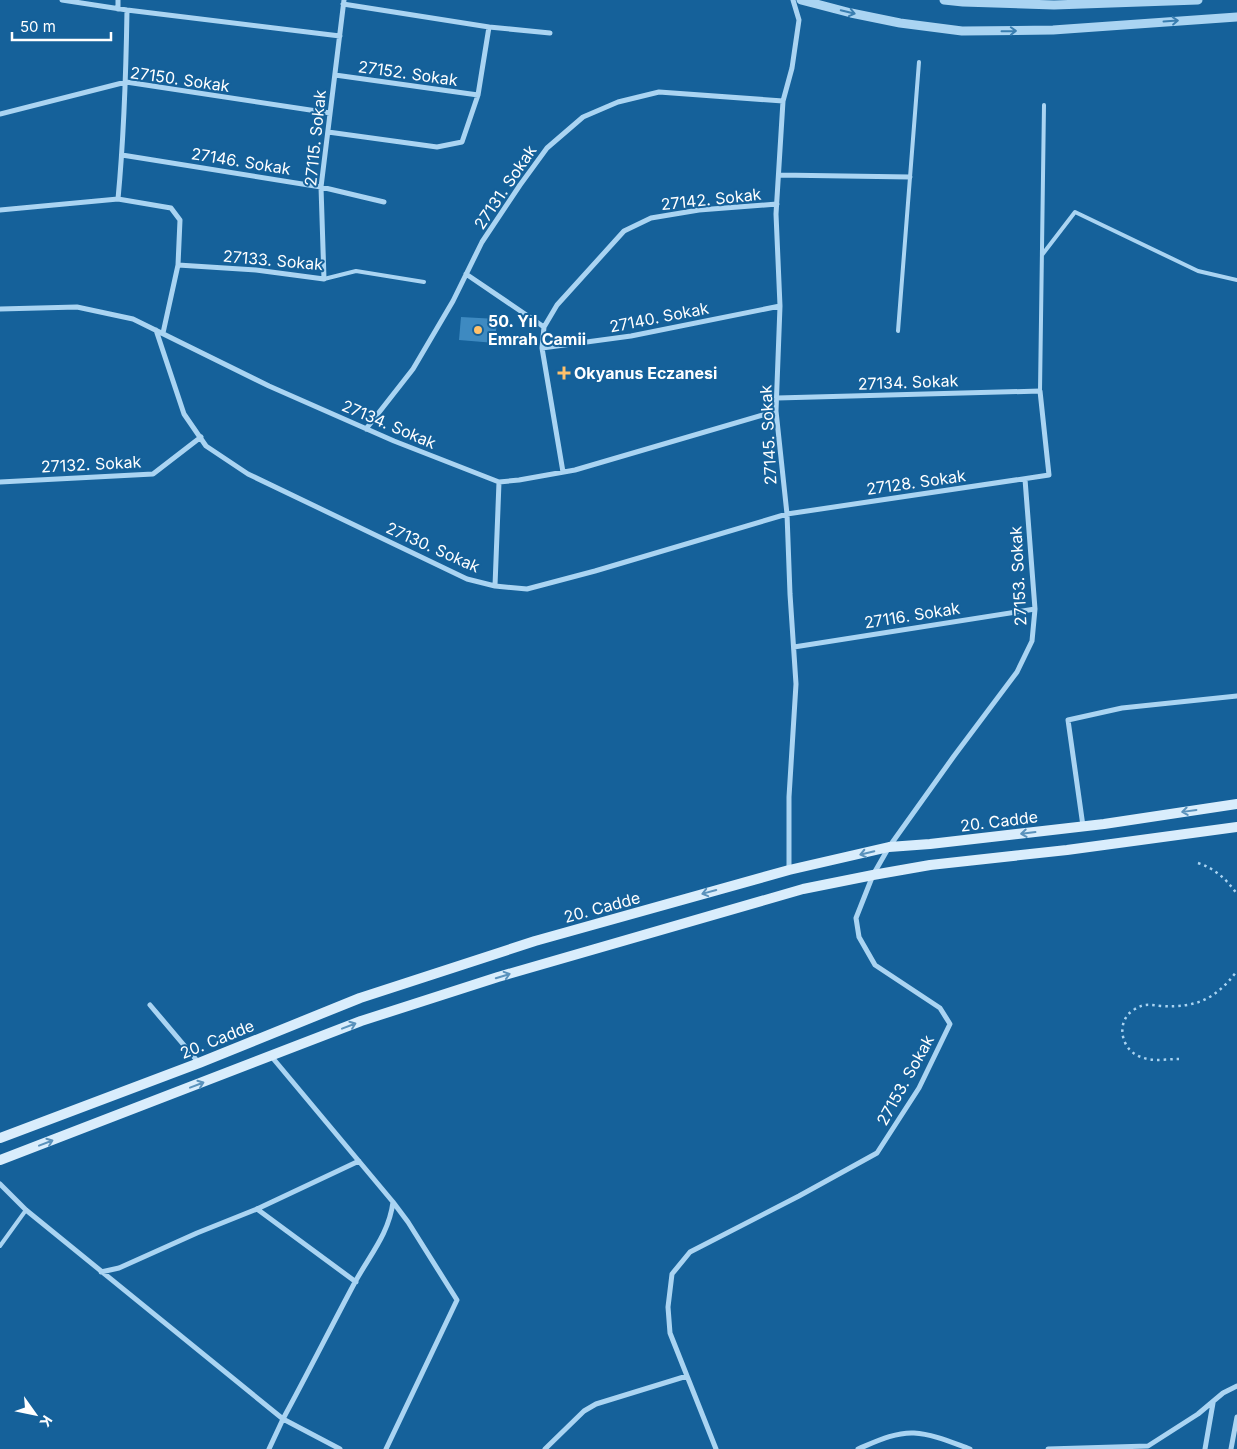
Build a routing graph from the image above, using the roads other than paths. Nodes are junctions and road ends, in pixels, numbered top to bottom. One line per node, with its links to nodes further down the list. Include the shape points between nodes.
1 (62, 0): 8 (street)
2 (118, 0): 8 (street)
3 (793, 0): 18 (street, 27145. Sokak, via 799,20)
4 (801, 0): 10 (street, one-way to 10, via 900,23 962,31 1053,30)
5 (944, 0): 6 (street, via 1054,4)
6 (1198, 0)
7 (344, 2): 11 (street); 13 (street, 27115. Sokak)
8 (118, 9): 9 (street)
9 (127, 10): 13 (street); 16 (street)
10 (1237, 16)
11 (489, 27): 12 (street); 17 (street)
12 (550, 33)
13 (340, 36): 15 (street, 27115. Sokak)
14 (919, 62): 25 (lane)
15 (335, 76): 17 (street, 27152. Sokak); 20 (street, 27115. Sokak)
16 (126, 82): 20 (street, 27150. Sokak); 21 (street, 27150. Sokak); 23 (street)
17 (478, 95): 22 (street, via 462,142 437,147)
18 (783, 101): 24 (street, 27145. Sokak); 33 (street, 27131. Sokak, via 659,92 618,102 583,117 546,148 482,242)
19 (1044, 105): 31 (lane)
20 (330, 113): 22 (street, 27115. Sokak)
21 (0, 114)
22 (328, 132): 26 (street, 27115. Sokak)
23 (122, 155): 26 (street, 27146. Sokak); 27 (street)
24 (779, 174): 25 (street); 29 (street, 27145. Sokak)
25 (910, 177): 41 (lane)
26 (321, 187): 28 (street, 27146. Sokak); 34 (street, 27115. Sokak)
27 (118, 199): 30 (street); 32 (street, via 171,208 180,220)
28 (384, 202)
29 (777, 204): 37 (street, 27145. Sokak); 39 (street, 27142. Sokak, via 699,210 651,218 624,231 557,304)
30 (0, 210)
31 (1042, 255): 35 (lane, via 1075,212 1198,271); 44 (lane)
32 (178, 265): 34 (street, 27133. Sokak); 42 (street)
33 (466, 274): 39 (street); 47 (street, 27131. Sokak, via 413,369)
34 (324, 279): 36 (lane, 27133. Sokak, via 356,271)
35 (1237, 280)
36 (424, 282)
37 (780, 306): 43 (street, 27140. Sokak, via 631,336); 45 (street, 27145. Sokak)
38 (0, 309): 40 (street, 27134. Sokak, via 77,307 133,319)
39 (544, 327): 43 (street, 27142. Sokak)
40 (156, 330): 42 (street, 27134. Sokak); 48 (street, 27130. Sokak, via 184,414)
41 (898, 331)
42 (163, 333): 47 (street, 27134. Sokak, via 269,386)
43 (542, 348): 49 (street, 27142. Sokak)
44 (1040, 391): 45 (street, 27134. Sokak); 50 (street, 27128. Sokak, via 1050,475)
45 (777, 398): 46 (street, 27145. Sokak)
46 (776, 411): 49 (street); 53 (street, 27145. Sokak)
47 (366, 429): 52 (street, 27134. Sokak)
48 (200, 437): 51 (street, 27132. Sokak, via 153,474); 54 (street, 27130. Sokak, via 206,446 248,474 467,578)
49 (563, 472): 52 (street)
50 (1025, 479): 53 (street, 27128. Sokak); 55 (street, 27153. Sokak)
51 (0, 482)
52 (499, 482): 54 (street)
53 (787, 514): 54 (street, 27130. Sokak, via 527,589); 56 (street, 27145. Sokak)
54 (495, 586)
55 (1035, 609): 56 (street, 27116. Sokak); 61 (street, 27153. Sokak, via 1032,641 1017,672)
56 (794, 647): 62 (street, 27145. Sokak, via 796,684 789,796)
57 (1237, 696): 59 (street, via 1122,708 1068,720)
58 (1237, 804): 59 (main road, 20. Cadde, one-way to 59)
59 (1083, 826): 61 (main road, 20. Cadde, one-way to 61)
60 (1237, 827): 63 (main road)
61 (889, 847): 62 (main road, 20. Cadde, one-way to 62); 63 (street, 27153. Sokak)
62 (789, 870): 66 (main road, 20. Cadde, one-way to 66, via 526,944 360,998)
63 (873, 875): 65 (main road, one-way to 63, via 361,1021 498,977 803,890); 77 (street, 27153. Sokak, via 856,918 859,937 875,965 940,1008 950,1024 919,1088 877,1153 690,1252 672,1274 668,1307 670,1333)
64 (150, 1005): 66 (street)
65 (271, 1056): 68 (main road, one-way to 65); 69 (street)
66 (198, 1063): 67 (main road, 20. Cadde)
67 (0, 1138)
68 (0, 1160)
69 (359, 1161): 71 (street); 72 (street)
70 (0, 1184): 73 (street)
71 (393, 1202): 76 (street, via 391,1219); 84 (street, via 457,1300)
72 (257, 1209): 75 (street, via 119,1268); 76 (street)
73 (26, 1210): 74 (lane); 75 (street)
74 (0, 1246)
75 (101, 1272): 81 (street)
76 (356, 1282): 81 (street)
77 (687, 1376): 85 (street, via 596,1404 584,1411); 86 (street, 27153. Sokak)
78 (1237, 1386): 79 (street)
79 (1213, 1402): 89 (street, via 1148,1446); 90 (street)
80 (1237, 1417): 91 (street)
81 (283, 1420): 82 (street); 83 (street)
82 (269, 1449)
83 (340, 1449)
84 (386, 1449)
85 (545, 1449)
86 (716, 1449)
87 (858, 1449): 88 (street, via 883,1439 913,1433)
88 (970, 1449)
89 (1048, 1449)
90 (1205, 1449)
91 (1231, 1449)

